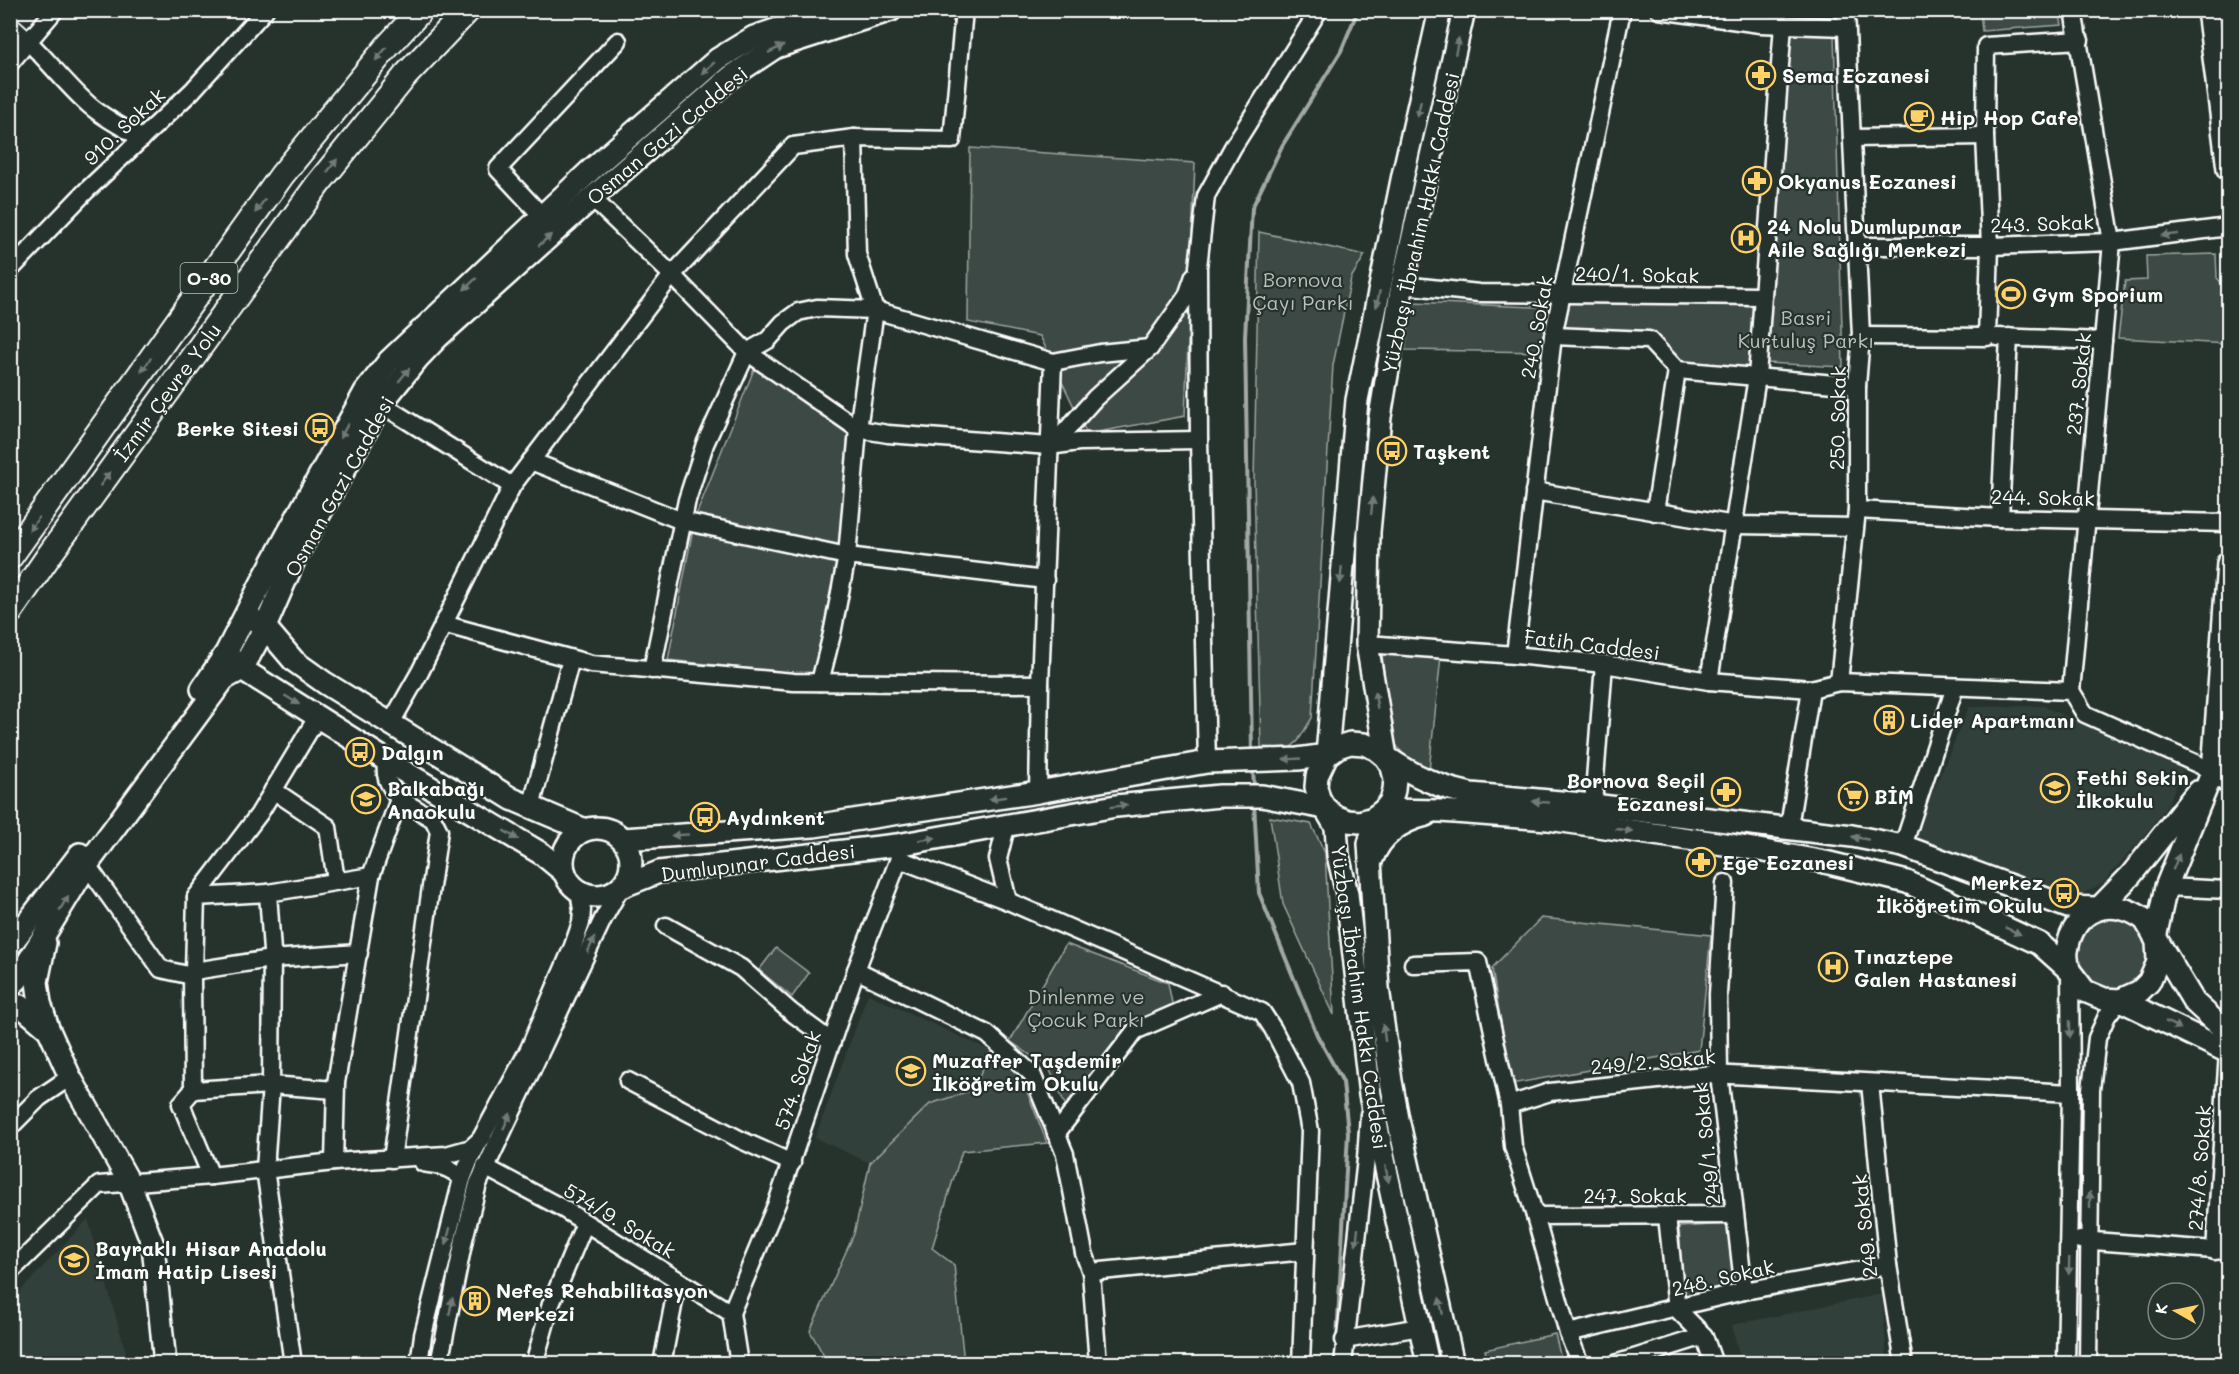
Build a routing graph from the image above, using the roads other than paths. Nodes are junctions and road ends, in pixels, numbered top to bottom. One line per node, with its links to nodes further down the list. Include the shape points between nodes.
1 (55, 10): 20 (street)
2 (265, 10): 27 (street, 910. Sokak, via 192,91)
3 (421, 10): 68 (highway, İzmir Çevre Yolu / O-30, one-way to 68, via 282,175)
4 (468, 10): 73 (highway, İzmir Çevre Yolu / O-30, one-way to 4, via 318,184 406,75)
5 (836, 10): 30 (main road, Osman Gazi Caddesi, one-way to 30, via 754,36 718,60)
6 (891, 10): 29 (main road, Osman Gazi Caddesi, one-way to 6, via 732,76 776,47)
7 (964, 10): 25 (street, via 952,140)
8 (1319, 10): 35 (street, via 1206,196)
9 (1440, 10): 93 (main road, Yüzbaşı İbrahim Hakkı Caddesi, one-way to 93, via 1357,400)
10 (1464, 10): 38 (main road, Yüzbaşı İbrahim Hakkı Caddesi, one-way to 10)
11 (1622, 10): 39 (street, 240. Sokak)
12 (1659, 10): 15 (street)
13 (2073, 10): 19 (street, 237. Sokak)
14 (2208, 10): 23 (main road)
15 (1761, 17): 17 (street)
16 (1846, 19): 17 (street); 26 (street, 250. Sokak)
17 (1783, 24): 40 (street)
18 (10, 25): 20 (street)
19 (2080, 40): 24 (street, via 1986,46); 32 (street, 237. Sokak)
20 (30, 41): 22 (street); 27 (street, via 90,106)
21 (618, 41): 30 (street, via 498,170)
22 (10, 63)
23 (2222, 78): 28 (main road)
24 (1985, 136): 26 (street); 34 (street)
25 (854, 138): 37 (street, via 793,146); 41 (street, via 857,254)
26 (1852, 138): 33 (street, 250. Sokak)
27 (142, 139): 36 (street, 910. Sokak)
28 (2229, 169)
29 (592, 198): 37 (street); 53 (main road, Osman Gazi Caddesi, one-way to 29, via 452,323)
30 (542, 216): 74 (main road, Osman Gazi Caddesi, one-way to 74, via 389,361 365,392)
31 (2229, 227): 32 (street, 243. Sokak, one-way to 32)
32 (2112, 242): 34 (street, 243. Sokak); 46 (street, 237. Sokak)
33 (1857, 246): 34 (street, 243. Sokak); 43 (street, 250. Sokak)
34 (1990, 246): 45 (street)
35 (1198, 267): 47 (street, via 1187,296); 55 (street)
36 (10, 270)
37 (672, 275): 48 (street); 57 (street)
38 (1402, 285): 39 (street, 240/1. Sokak, via 1479,293); 77 (main road, Yüzbaşı İbrahim Hakkı Caddesi, one-way to 38, via 1369,532 1380,417)
39 (1562, 294): 40 (street, 240/1. Sokak); 42 (street, 240. Sokak)
40 (1763, 296): 51 (street)
41 (875, 310): 48 (street, via 817,308 798,312 768,340); 49 (street); 54 (street)
42 (1553, 336): 50 (street, via 1649,340); 59 (street, 240. Sokak)
43 (1861, 336): 45 (street); 52 (street, 250. Sokak)
44 (2009, 337): 45 (street); 46 (street); 62 (street)
45 (1988, 338)
46 (2103, 341): 63 (street, 237. Sokak)
47 (1150, 348): 49 (street); 56 (street)
48 (747, 352): 54 (street); 64 (street, via 705,444)
49 (1053, 362): 56 (street)
50 (1677, 370): 51 (street); 61 (street)
51 (1757, 377): 52 (street); 66 (street)
52 (1857, 386): 60 (street, 250. Sokak)
53 (381, 404): 58 (street); 76 (main road, Osman Gazi Caddesi, via 295,558)
54 (858, 429): 56 (street); 69 (street)
55 (1199, 440): 56 (street); 96 (street)
56 (1049, 446): 71 (street)
57 (531, 461): 58 (street); 64 (street)
58 (512, 486): 75 (street)
59 (1534, 490): 61 (street); 79 (street, 240. Sokak)
60 (1857, 510): 62 (street, 244. Sokak); 67 (street, 250. Sokak)
61 (1655, 512): 66 (street)
62 (2000, 518): 63 (street, 244. Sokak)
63 (2086, 519): 65 (street, 244. Sokak); 90 (street, 237. Sokak)
64 (682, 521): 69 (street); 83 (street)
65 (2229, 523)
66 (1734, 525): 67 (street); 84 (street)
67 (1855, 527): 86 (street, 250. Sokak)
68 (10, 556)
69 (848, 556): 71 (street); 85 (street)
70 (2229, 563): 72 (main road)
71 (1045, 580): 87 (street)
72 (2227, 609): 97 (main road)
73 (10, 612)
74 (245, 614): 76 (main road); 78 (main road, Osman Gazi Caddesi)
75 (443, 624): 80 (street); 92 (street)
76 (265, 627): 82 (main road, Osman Gazi Caddesi); 92 (main road, via 294,661)
77 (1367, 644): 79 (street, Fatih Caddesi); 94 (main road, Yüzbaşı İbrahim Hakkı Caddesi, one-way to 77)
78 (226, 653): 82 (main road); 137 (main road, Osman Gazi Caddesi)
79 (1515, 655): 81 (street, Fatih Caddesi)
80 (571, 659): 83 (street); 104 (street)
81 (1604, 664): 84 (street, Fatih Caddesi); 103 (street)
82 (242, 669): 91 (main road, one-way to 91); 116 (main road, Osman Gazi Caddesi, via 224,680)
83 (652, 670): 85 (street)
84 (1709, 681): 89 (street, Fatih Caddesi)
85 (820, 682): 87 (street)
86 (1839, 682): 88 (street, Fatih Caddesi); 89 (street, Fatih Caddesi)
87 (1040, 684): 100 (street)
88 (1955, 687): 90 (street, Fatih Caddesi); 112 (street)
89 (1811, 689): 109 (street)
90 (2071, 692): 97 (street, via 2085,714)
91 (318, 716): 95 (main road); 99 (street)
92 (391, 723): 104 (main road)
93 (1327, 755): 94 (main road, via 1338,747 1357,743 1376,748); 96 (main road, Dumlupınar Caddesi, one-way to 96); 105 (main road, Yüzbaşı İbrahim Hakkı Caddesi, via 1320,765 1316,787)
94 (1386, 757): 103 (main road, one-way to 94, via 1449,790); 106 (main road, Yüzbaşı İbrahim Hakkı Caddesi, via 1395,778 1395,790)
95 (386, 760): 102 (street, via 387,781); 117 (main road, one-way to 117, via 542,854)
96 (1214, 762): 100 (main road, Dumlupınar Caddesi)
97 (2211, 773): 98 (street); 122 (main road, one-way to 97); 128 (main road, via 2131,875)
98 (2229, 786)
99 (273, 790): 119 (street, via 328,826); 126 (street)
100 (1038, 792): 111 (main road, Dumlupınar Caddesi, one-way to 111, via 814,826)
101 (1262, 796): 105 (main road, Dumlupınar Caddesi); 108 (main road, Dumlupınar Caddesi, one-way to 101, via 1116,806); 114 (main road, Dumlupınar Caddesi, via 1316,815 1328,826)
102 (399, 799): 118 (street); 158 (street, via 434,819 439,831)
103 (1593, 806): 109 (main road)
104 (531, 807): 110 (main road)
105 (1325, 808): 106 (main road, Yüzbaşı İbrahim Hakkı Caddesi, via 1341,819 1360,822); 114 (main road, Yüzbaşı İbrahim Hakkı Caddesi, via 1336,827)
106 (1384, 810): 107 (main road); 115 (main road, Yüzbaşı İbrahim Hakkı Caddesi, via 1371,832)
107 (1441, 811): 115 (main road, via 1412,818 1396,827 1380,841); 136 (main road, one-way to 136, via 1548,819 1674,837 1825,862 1906,882 2040,944)
108 (1006, 827): 113 (main road, Dumlupınar Caddesi, one-way to 108); 127 (street, via 998,859)
109 (1789, 827): 112 (main road, one-way to 109)
110 (585, 830): 111 (main road, via 606,828); 117 (main road, via 576,835 564,853)
111 (623, 839): 121 (main road, via 632,858)
112 (1903, 846): 128 (main road, via 2068,907)
113 (898, 852): 121 (main road, Dumlupınar Caddesi, via 659,872); 127 (street); 135 (street, 574. Sokak)
114 (1338, 855): 153 (main road, Yüzbaşı İbrahim Hakkı Caddesi, via 1347,894)
115 (1371, 861): 196 (main road, Yüzbaşı İbrahim Hakkı Caddesi, one-way to 115, via 1391,1081 1378,988)
116 (87, 865): 130 (main road, Osman Gazi Caddesi, one-way to 116); 138 (street, via 161,969)
117 (565, 873): 124 (main road)
118 (371, 876): 119 (street); 132 (street)
119 (336, 881): 125 (street)
120 (1725, 883): 145 (street, 249/1. Sokak, via 1718,994)
121 (621, 887): 124 (main road, via 601,896); 161 (street, one-way to 121)
122 (2166, 887): 123 (street); 131 (main road)
123 (2229, 890)
124 (579, 891): 157 (street, via 582,916 573,946 529,1049)
125 (268, 893): 126 (street); 133 (street)
126 (196, 897): 138 (street)
127 (1008, 901): 140 (street)
128 (2098, 908): 131 (main road, via 2121,907 2134,912 2145,920); 136 (main road, via 2082,919 2072,933 2067,952)
129 (666, 926): 143 (street, via 741,968)
130 (49, 928): 137 (main road, Osman Gazi Caddesi); 139 (main road)
131 (2156, 940): 141 (main road, via 2158,962 2149,982 2140,991); 144 (main road, via 2194,1002)
132 (359, 953): 133 (street); 151 (street)
133 (271, 959): 138 (street); 149 (street)
134 (1413, 964): 154 (street, via 1478,962)
135 (856, 970): 143 (street, 574. Sokak); 156 (street, via 987,1034 1032,1074)
136 (2069, 970): 141 (main road, via 2085,991); 152 (street, one-way to 152)
137 (12, 971): 139 (main road); 142 (main road)
138 (193, 974): 150 (street)
139 (38, 993): 142 (main road)
140 (1222, 993): 156 (street, via 1135,1031); 172 (street, via 1262,1012 1301,1083 1310,1131)
141 (2119, 1000): 144 (main road, one-way to 144); 171 (street, one-way to 141, via 2092,1079 2097,1038)
142 (48, 1028): 146 (main road)
143 (832, 1042): 160 (street, 574. Sokak)
144 (2228, 1046): 173 (street, 274/8. Sokak)
145 (1719, 1074): 148 (street, 249/2. Sokak); 154 (street, 249/2. Sokak, via 1550,1092); 166 (street, 249/1. Sokak)
146 (70, 1077): 155 (street, via 39,1098); 165 (main road)
147 (628, 1080): 160 (street)
148 (1870, 1083): 152 (street, 249/2. Sokak); 174 (street, 249. Sokak)
149 (271, 1085): 150 (street); 151 (street); 162 (street)
150 (193, 1090): 163 (street, via 181,1104)
151 (335, 1090): 159 (street)
152 (2071, 1093): 170 (street)
153 (1370, 1095): 181 (main road, Yüzbaşı İbrahim Hakkı Caddesi, one-way to 181); 184 (street, one-way to 184)
154 (1509, 1105): 167 (street, via 1513,1146)
155 (10, 1127)
156 (1056, 1134): 176 (street, via 1065,1154)
157 (483, 1137): 158 (street, via 461,1152); 164 (street)
158 (392, 1159): 159 (street); 164 (street, via 441,1165)
159 (334, 1162): 162 (street)
160 (792, 1163): 180 (street, 574. Sokak)
161 (485, 1167): 169 (street, 574/9. Sokak); 188 (street, one-way to 161, via 464,1239)
162 (265, 1169): 163 (street); 186 (street)
163 (211, 1176): 165 (street)
164 (462, 1179): 187 (street, one-way to 187)
165 (129, 1182): 175 (street, via 99,1185); 185 (main road, via 153,1245)
166 (1735, 1215): 168 (street, 247. Sokak); 178 (street, 249/1. Sokak)
167 (1535, 1216): 168 (street, 247. Sokak); 182 (street)
168 (1666, 1216): 179 (street)
169 (585, 1223): 177 (street, 574/9. Sokak); 189 (street, via 551,1304)
170 (2069, 1240): 171 (street); 201 (street, one-way to 201)
171 (2090, 1241): 173 (street); 202 (street)
172 (1305, 1251): 176 (street); 193 (street)
173 (2222, 1251)
174 (1888, 1266): 178 (street, 248. Sokak); 200 (street, 249. Sokak)
175 (10, 1272)
176 (1091, 1272): 192 (street)
177 (678, 1280): 180 (street, 574/9. Sokak); 190 (street)
178 (1744, 1292): 179 (street, 248. Sokak)
179 (1677, 1308): 182 (street, 248. Sokak); 183 (street)
180 (731, 1312): 191 (street)
181 (1420, 1327): 184 (street); 195 (main road, Yüzbaşı İbrahim Hakkı Caddesi)
182 (1568, 1333): 197 (street)
183 (1704, 1336): 198 (street); 199 (street)
184 (1344, 1340): 194 (street)
185 (165, 1364)
186 (293, 1364)
187 (419, 1364)
188 (439, 1364)
189 (534, 1364)
190 (662, 1364)
191 (739, 1364)
192 (1098, 1364)
193 (1301, 1364)
194 (1343, 1364)
195 (1428, 1364)
196 (1453, 1364)
197 (1580, 1364)
198 (1615, 1364)
199 (1714, 1364)
200 (1904, 1364)
201 (2066, 1364)
202 (2088, 1364)

